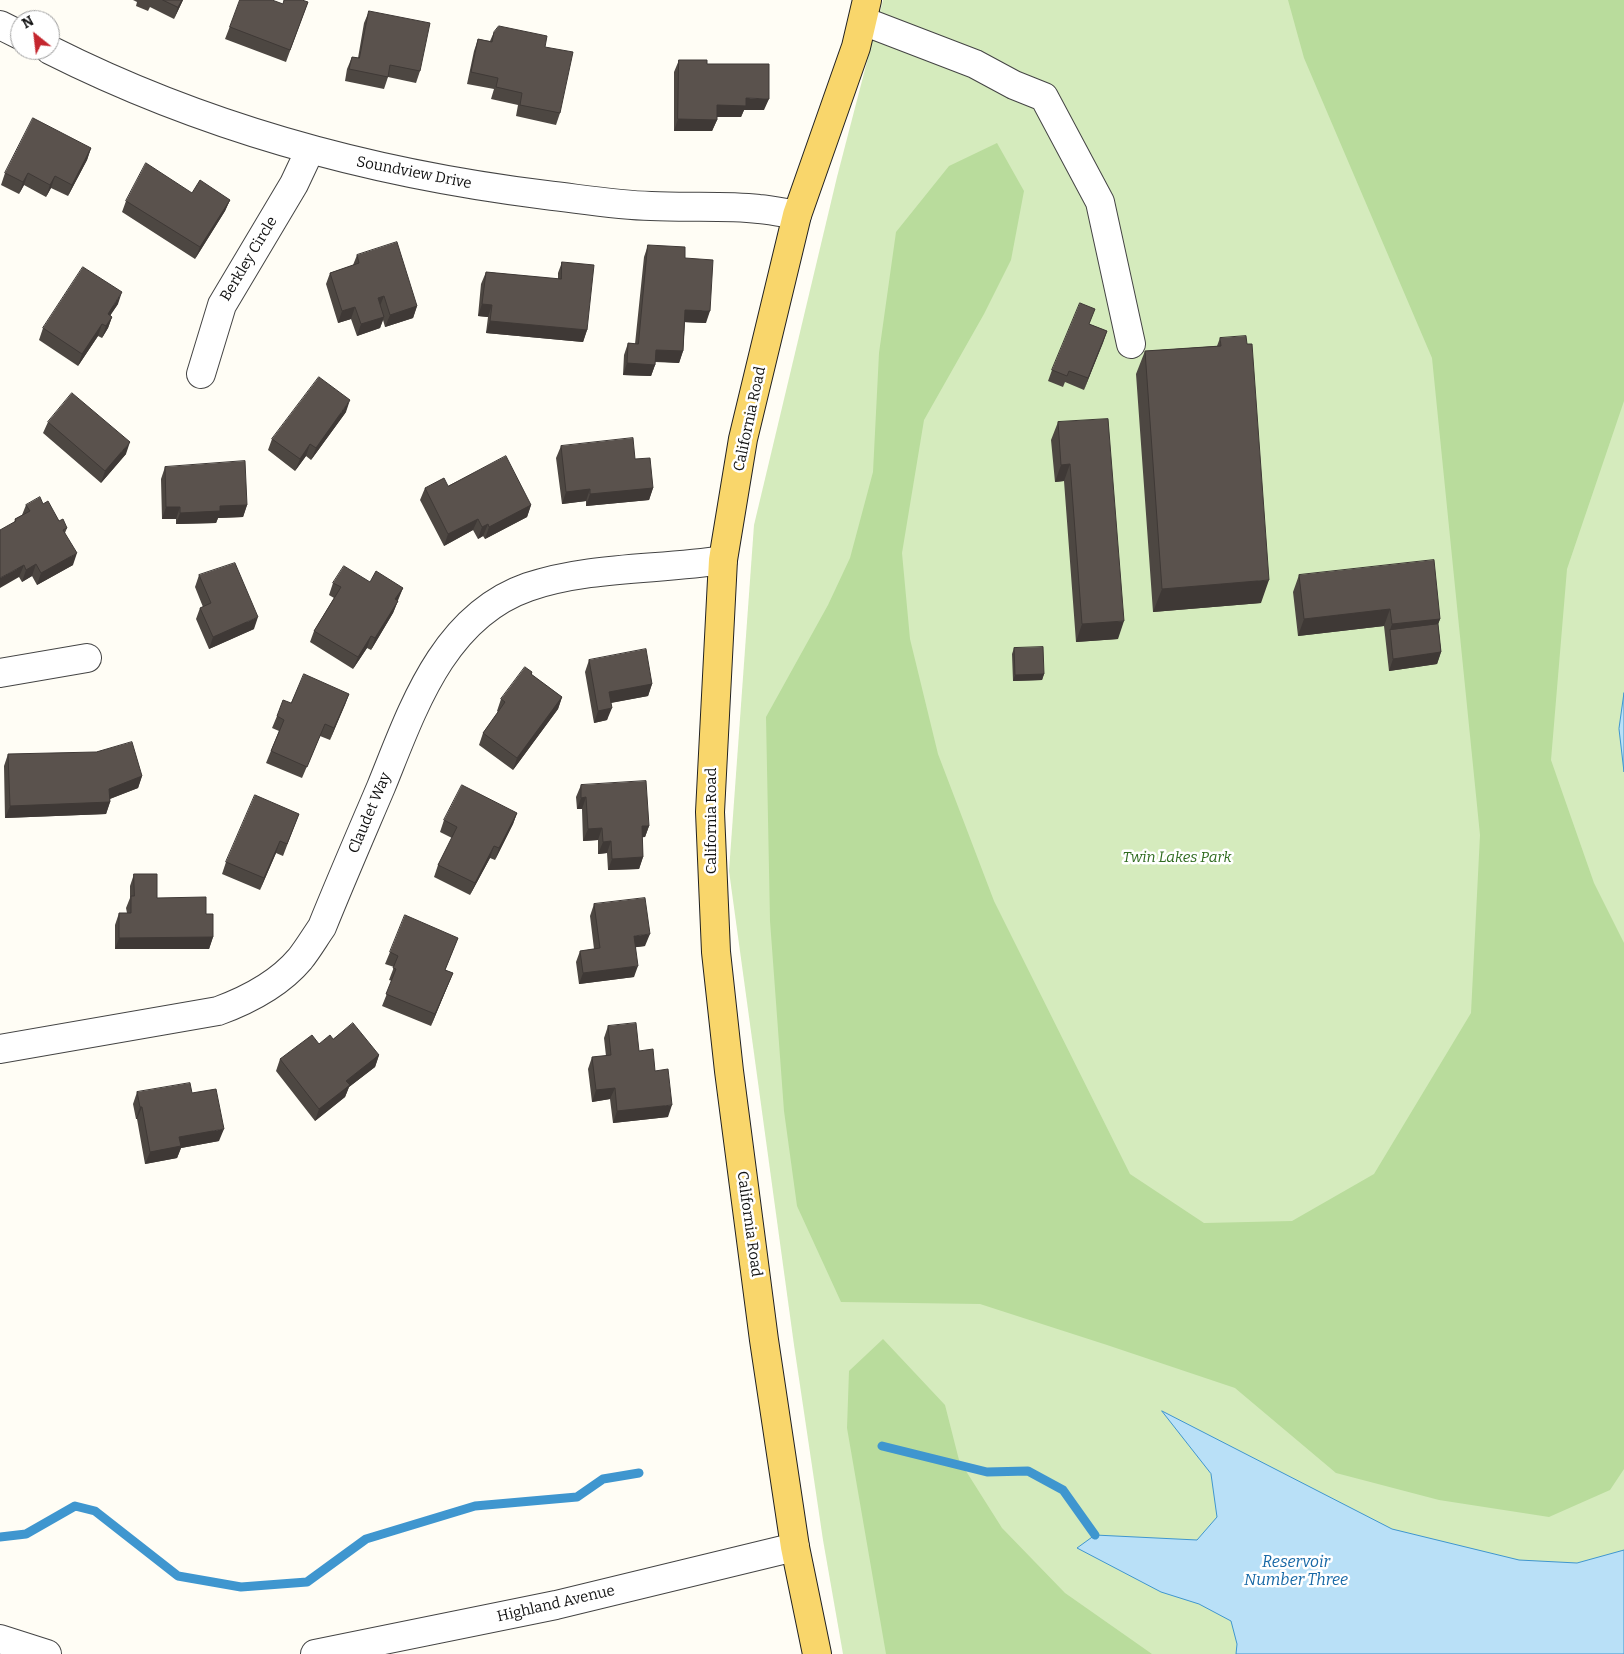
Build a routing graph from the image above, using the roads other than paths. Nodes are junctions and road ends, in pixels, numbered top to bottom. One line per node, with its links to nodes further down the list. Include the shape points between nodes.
1 (865, 10): 4 (main road, California Road, via 856,47); 5 (street, via 1044,97 1100,202)
2 (60, 55): 3 (street, Soundview Drive, via 185,109)
3 (310, 150): 4 (street, Soundview Drive, via 376,167 546,195 649,206 759,209); 6 (street, Berkley Circle, via 294,184 222,305)
4 (797, 215): 7 (main road, California Road, via 743,440)
5 (1131, 344)
6 (201, 374)
7 (723, 560): 10 (street, Claudet Way, via 564,578 538,585 508,595 458,635 419,695 322,927 299,960 253,996 218,1011); 11 (main road, California Road, via 710,812 716,952 764,1340)
8 (87, 658): 9 (street)
9 (0, 673)
10 (0, 1049)
11 (795, 1547): 14 (street, Highland Avenue, via 556,1605); 15 (main road, California Road)
12 (0, 1639): 13 (street)
13 (47, 1654)
14 (315, 1654)
15 (817, 1654)

